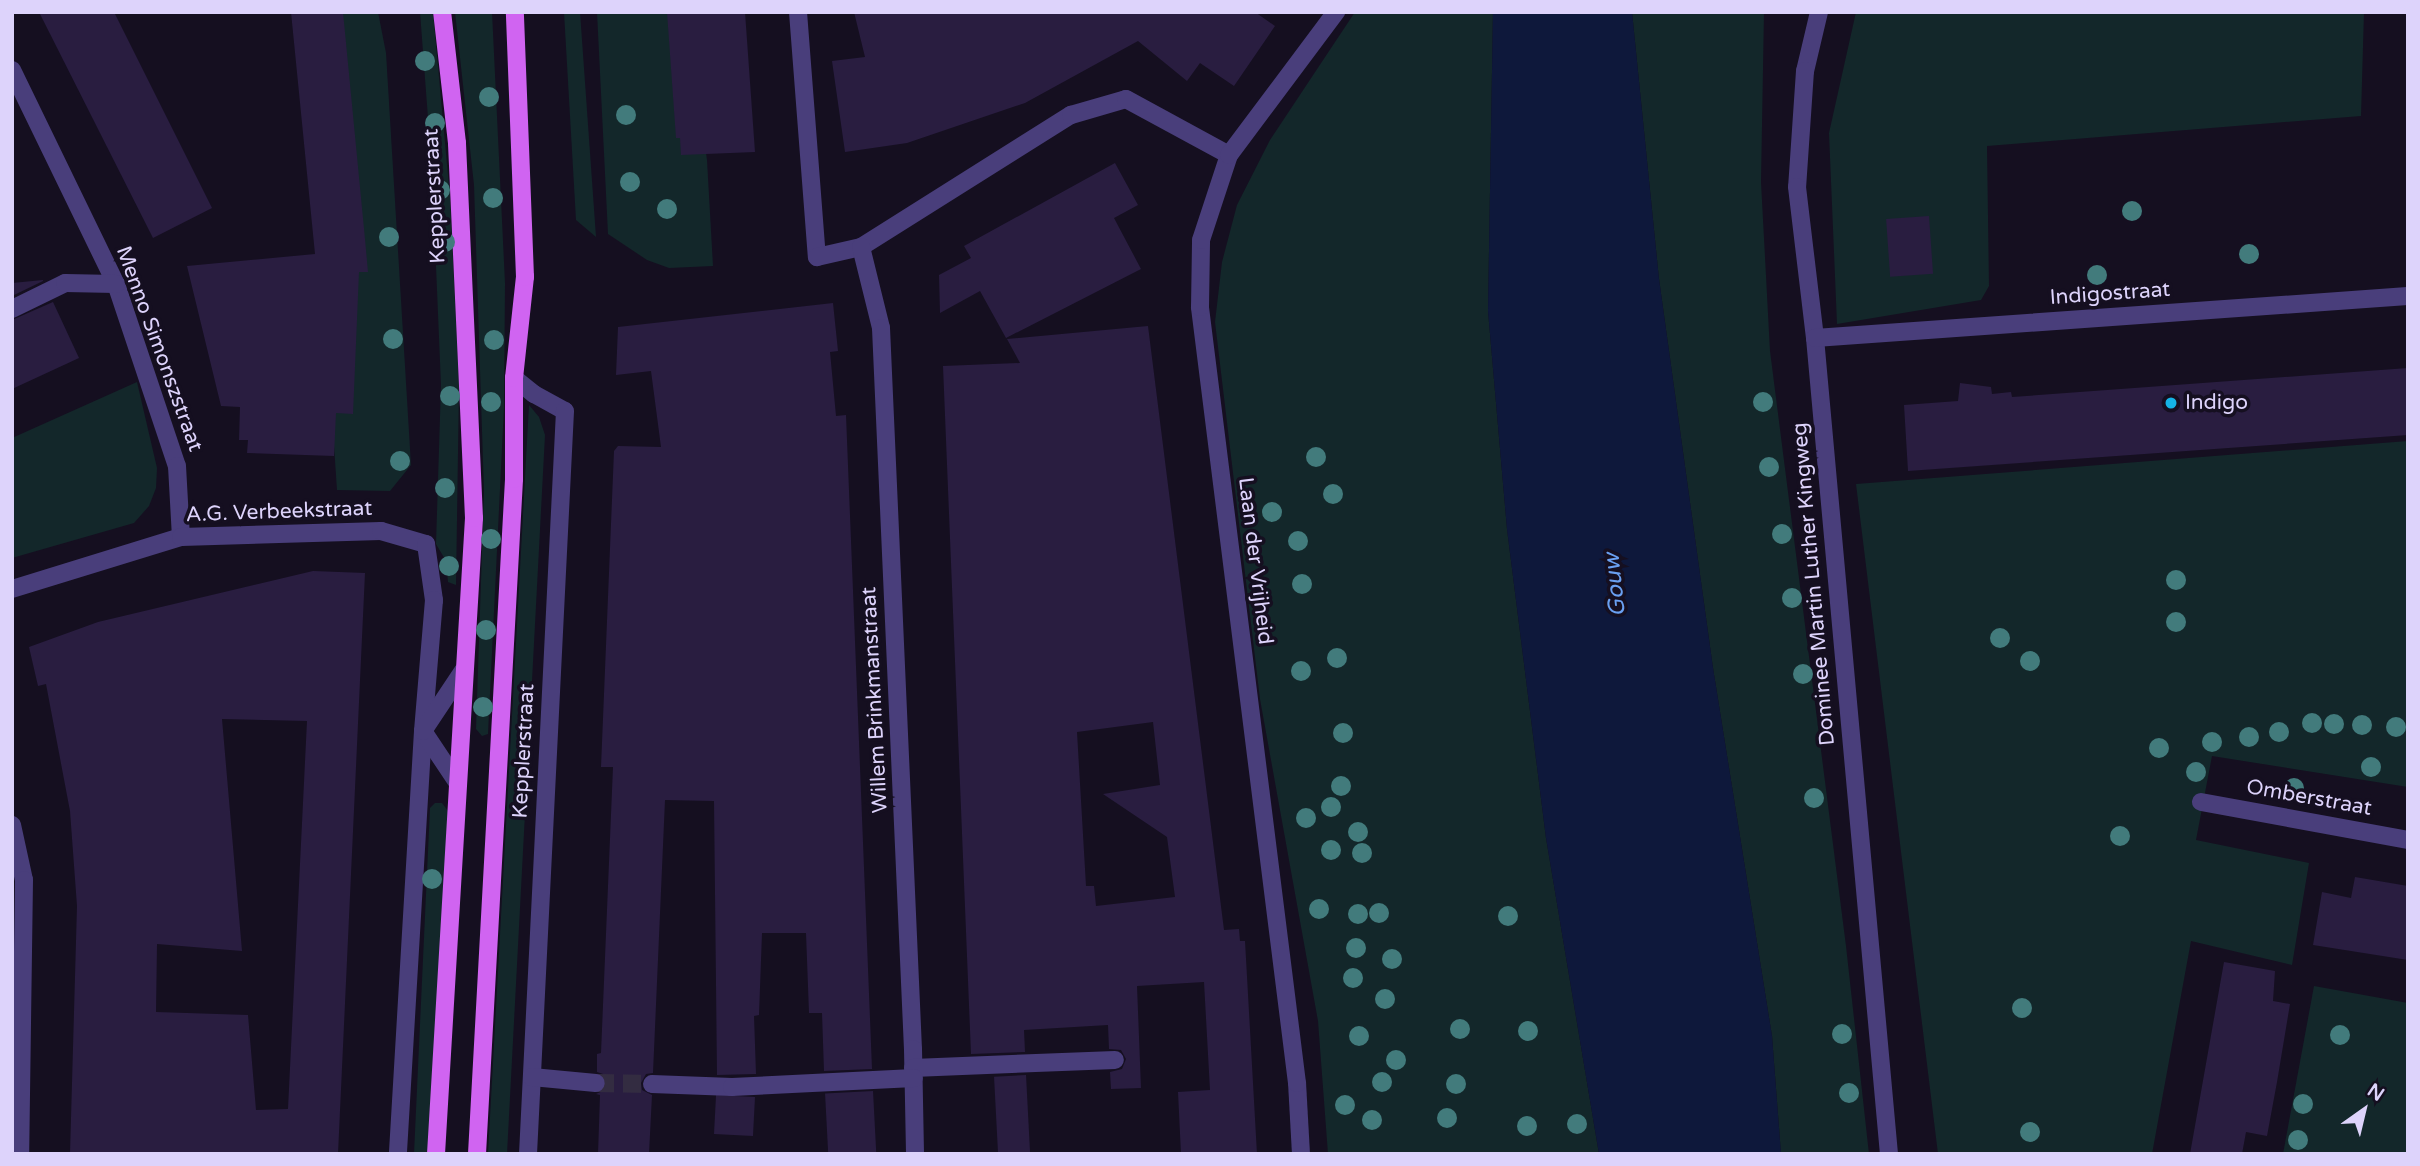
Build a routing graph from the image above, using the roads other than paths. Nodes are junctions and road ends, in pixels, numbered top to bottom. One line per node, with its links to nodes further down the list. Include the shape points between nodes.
1 (442, 12): 16 (main road, Kepplerstraat, via 457,143 474,518)
2 (515, 12): 13 (main road, Kepplerstraat, via 525,277)
3 (798, 12): 8 (street, via 817,257)
4 (1336, 12): 7 (street, Laan der Vrijheid)
5 (1819, 12): 12 (street, Dominee Martin Luther Kingweg, via 1805,71 1797,187)
6 (12, 70): 9 (street, Menno Simonszstraat)
7 (1229, 155): 8 (street, via 1125,99 1071,115); 33 (street, Laan der Vrijheid, via 1201,240 1200,307 1297,1083)
8 (861, 247): 23 (street, Willem Brinkmanstraat, via 881,328)
9 (116, 284): 11 (street, via 65,284); 14 (street, Menno Simonszstraat, via 177,466)
10 (2408, 296): 12 (street, Indigostraat)
11 (12, 309)
12 (1815, 338): 34 (street, Dominee Martin Luther Kingweg)
13 (514, 378): 24 (street, Kepplerstraat, via 565,411); 30 (main road, Kepplerstraat, via 514,479)
14 (181, 537): 15 (street, A.G. Verbeekstraat); 17 (street, A.G. Verbeekstraat, via 381,531 426,544 434,600)
15 (12, 589)
16 (463, 671): 17 (street); 18 (main road, Kepplerstraat)
17 (422, 731): 18 (street); 28 (street)
18 (457, 782): 29 (main road, Kepplerstraat)
19 (2201, 802): 21 (street, Omberstraat)
20 (12, 825): 27 (street, via 24,880)
21 (2408, 840)
22 (1115, 1060): 23 (street)
23 (914, 1073): 26 (street, via 732,1087); 32 (street, Willem Brinkmanstraat)
24 (532, 1077): 25 (street); 31 (street, Kepplerstraat)
25 (596, 1083)
26 (652, 1084)
27 (20, 1154)
28 (398, 1154)
29 (436, 1154)
30 (477, 1154)
31 (528, 1154)
32 (915, 1154)
33 (1301, 1154)
34 (1889, 1154)

